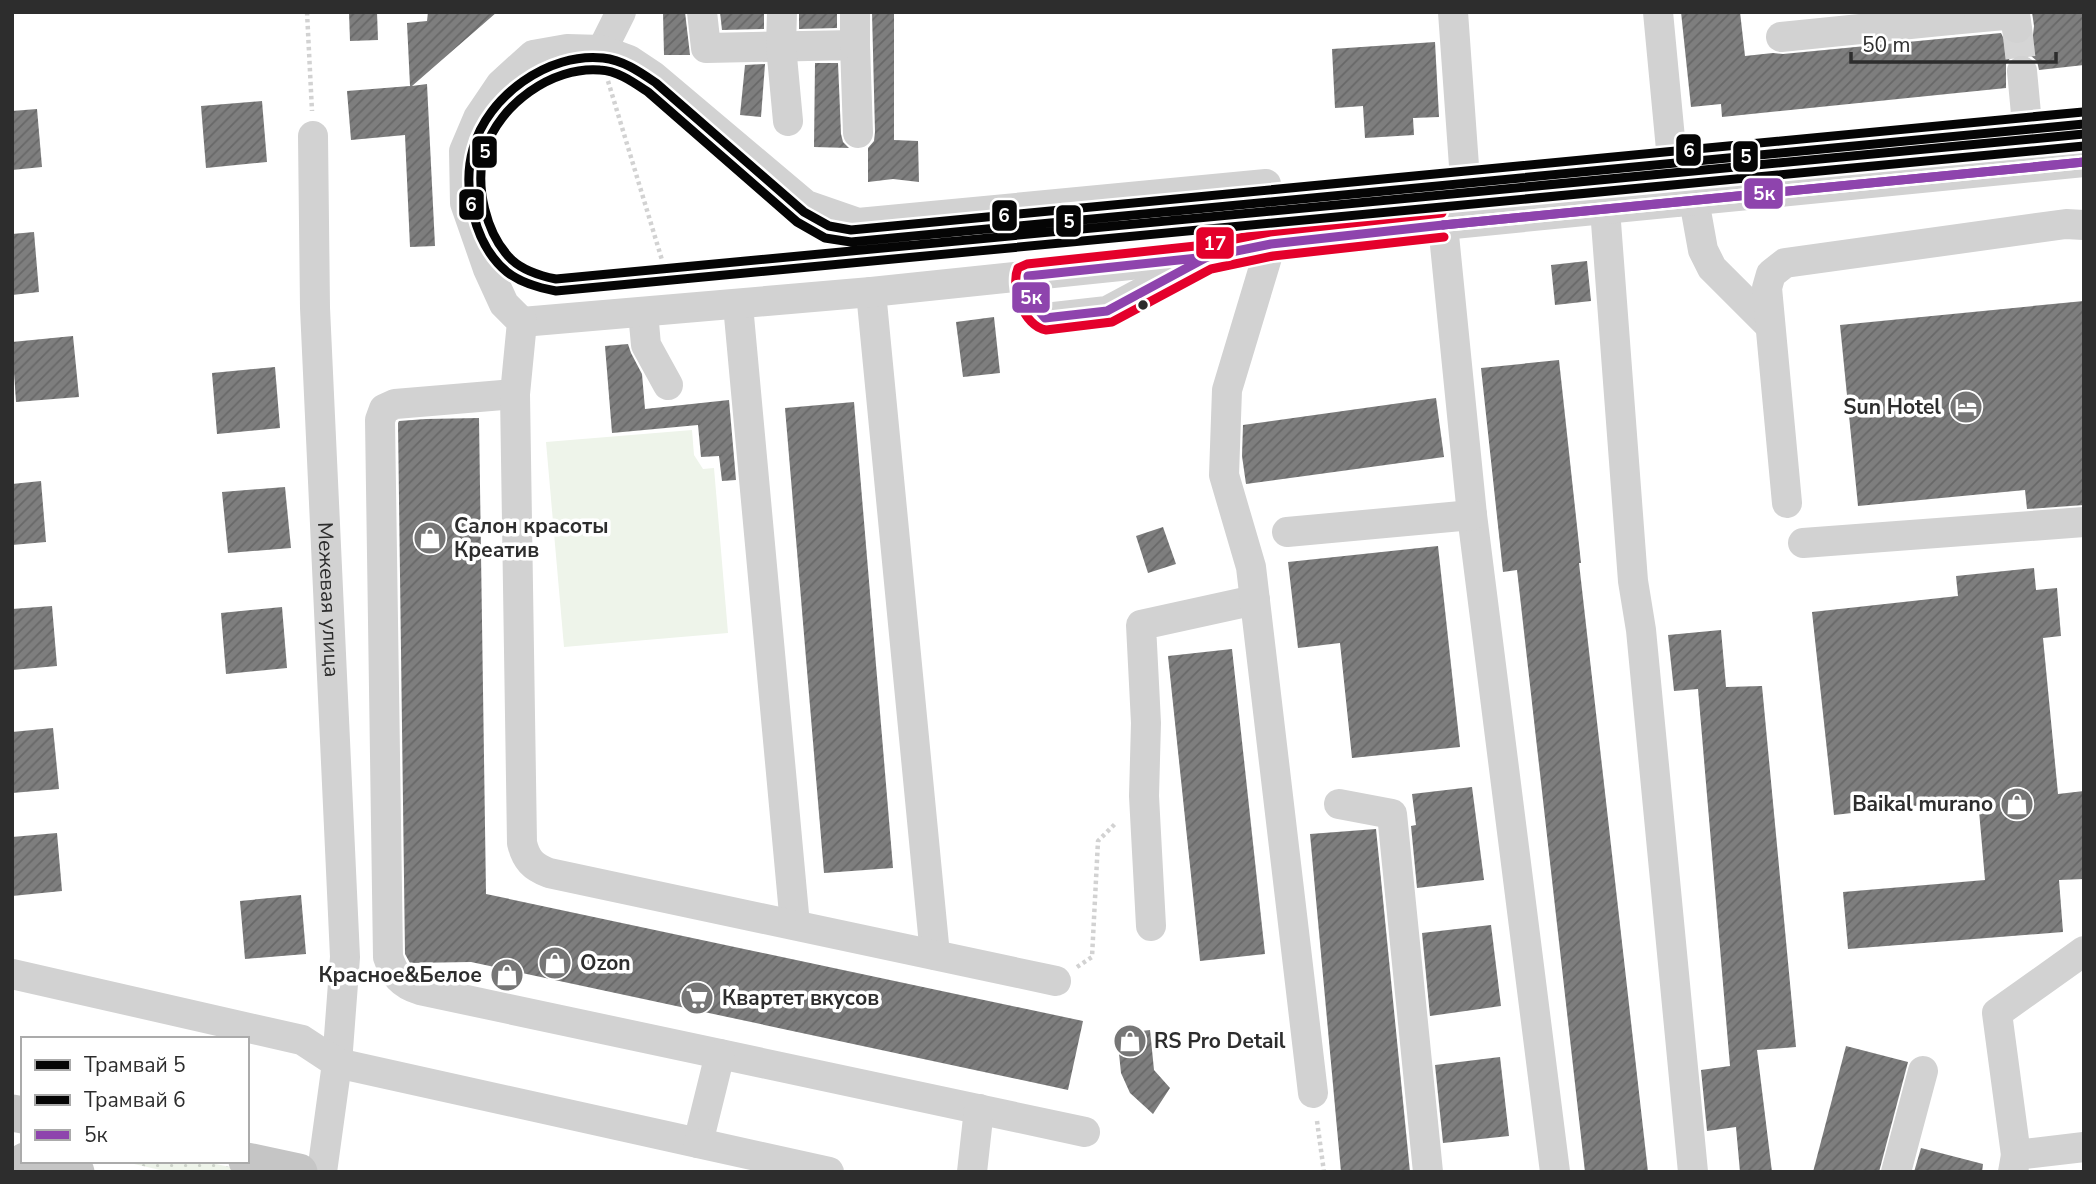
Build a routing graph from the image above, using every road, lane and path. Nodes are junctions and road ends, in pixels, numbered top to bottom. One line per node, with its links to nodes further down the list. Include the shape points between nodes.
1 (307, 12): 17 (path)
2 (621, 12): 13 (street)
3 (702, 12): 12 (street, via 706,48)
4 (782, 12): 12 (street)
5 (855, 12): 11 (street)
6 (1453, 12): 22 (street)
7 (1658, 12): 20 (street)
8 (1950, 16): 9 (street, via 2015,14); 10 (street)
9 (2017, 28)
10 (1781, 37)
11 (855, 45): 12 (street); 16 (street)
12 (781, 46): 15 (street)
13 (600, 50): 24 (street, via 629,60 653,76 806,205 858,223 1266,184); 27 (path, via 662,260); 31 (street, via 533,55 501,84 478,118 464,151 465,203 504,304)
14 (2022, 71): 19 (street)
15 (788, 121)
16 (858, 133)
17 (313, 136): 50 (street, Межевая улица, via 315,308 345,957)
18 (2084, 162): 19 (street)
19 (2031, 167): 20 (street)
20 (1685, 201): 21 (street); 32 (street, via 1712,268)
21 (1605, 209): 22 (street); 68 (street, via 1633,581)
22 (1456, 223): 24 (street); 36 (street)
23 (2084, 225): 32 (street, via 1785,263 1771,274 1767,288)
24 (1271, 244): 25 (street); 40 (street, via 1227,390 1224,475 1251,567)
25 (1207, 257): 26 (street); 26 (street, via 1107,311 1045,318 1032,303)
26 (1028, 275): 28 (street)
27 (662, 289)
28 (871, 292): 29 (street); 46 (street)
29 (738, 304): 30 (street); 43 (street)
30 (643, 312): 31 (street); 33 (street, via 646,345)
31 (522, 323): 34 (street)
32 (1770, 326): 35 (street)
33 (668, 385)
34 (515, 394): 43 (street, via 524,854 537,869 550,873); 49 (street, via 395,404 381,414 388,957 392,970 408,986 420,990)
35 (1787, 503)
36 (1472, 515): 38 (street); 67 (street)
37 (2084, 522): 39 (street)
38 (1287, 532)
39 (1803, 543)
40 (1255, 600): 44 (street, via 1141,625); 52 (street)
41 (1339, 804): 66 (street, via 1392,814)
42 (1116, 823): 48 (path, via 1098,841 1092,957)
43 (795, 925): 46 (street)
44 (1151, 926)
45 (2084, 951): 59 (street, via 1997,1013)
46 (935, 954): 48 (street)
47 (12, 974): 50 (street, via 302,1040)
48 (1056, 981)
49 (720, 1054): 53 (street); 55 (street)
50 (337, 1063): 55 (street); 62 (street, Межевая улица)
51 (1923, 1071): 69 (street)
52 (1313, 1093): 65 (path)
53 (979, 1109): 54 (street); 64 (street)
54 (1085, 1132)
55 (698, 1143): 63 (street)
56 (2084, 1147): 59 (street)
57 (248, 1161): 61 (main road)
58 (33, 1163): 60 (main road)
59 (2014, 1164)
60 (76, 1172)
61 (299, 1172)
62 (322, 1172)
63 (829, 1172)
64 (972, 1172)
65 (1324, 1172)
66 (1428, 1172)
67 (1555, 1172)
68 (1693, 1172)
69 (1896, 1172)

